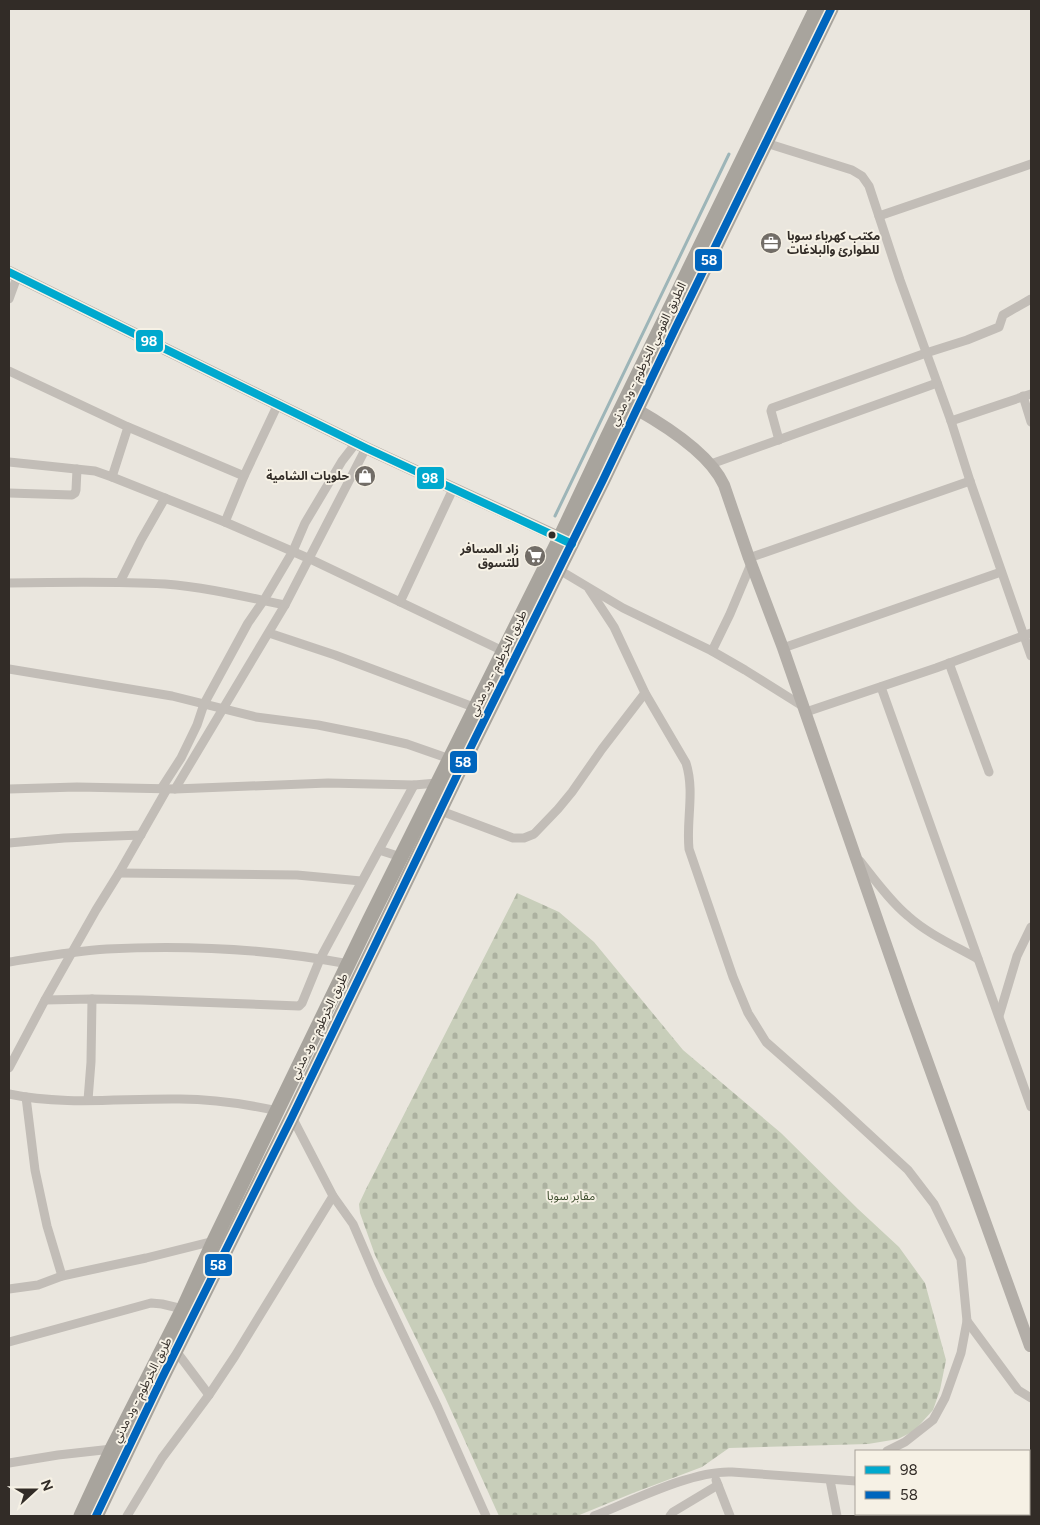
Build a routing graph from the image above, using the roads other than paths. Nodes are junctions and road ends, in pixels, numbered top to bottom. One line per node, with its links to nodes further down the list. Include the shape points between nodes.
1 (816, 9): 30 (highway, الطريق القومي الخرطوم - ود مدني, via 694,259)
2 (831, 9): 3 (highway, الطريق القومي الخرطوم - ود مدني)
3 (766, 143): 5 (street, via 862,176 869,186); 14 (highway, الطريق القومي الخرطوم - ود مدني)
4 (1031, 164): 5 (street)
5 (879, 216): 9 (street)
6 (13, 275): 7 (street); 13 (street)
7 (9, 299)
8 (1031, 299): 9 (street, via 1003,315 999,327)
9 (926, 353): 11 (street); 18 (street, via 774,406 771,411)
10 (9, 371): 17 (street)
11 (937, 383): 15 (street); 18 (street)
12 (1027, 395): 15 (street); 16 (street)
13 (278, 404): 19 (street); 24 (street)
14 (636, 408): 21 (street); 30 (highway, الطريق القومي الخرطوم - ود مدني)
15 (951, 421): 25 (street)
16 (1031, 422)
17 (128, 427): 23 (street); 24 (street)
18 (779, 440): 21 (street)
19 (361, 446): 26 (street); 31 (street, via 342,461); 32 (street)
20 (9, 462): 22 (street)
21 (711, 464): 33 (street, via 720,477)
22 (77, 469): 23 (street); 27 (street, via 76,490 72,495)
23 (112, 476): 28 (street)
24 (244, 476): 29 (street)
25 (970, 482): 33 (street); 35 (street)
26 (454, 489): 30 (street); 40 (street)
27 (9, 493)
28 (165, 498): 29 (street); 36 (street)
29 (225, 522): 31 (street)
30 (566, 541): 34 (highway, الطريق القومي الخرطوم - ود مدني)
31 (292, 551): 32 (street); 39 (street)
32 (310, 559): 40 (street); 41 (street)
33 (750, 561): 44 (street); 46 (street)
34 (553, 567): 38 (street); 45 (highway, طريق الخرطوم - ود مدني); 62 (highway, الطريق القومي الخرطوم - ود مدني)
35 (1001, 572): 43 (street); 44 (street)
36 (120, 582): 37 (street); 39 (street, via 167,584)
37 (9, 583)
38 (589, 589): 46 (street); 51 (street, via 614,627)
39 (264, 600): 41 (street); 52 (street)
40 (400, 602): 45 (street)
41 (285, 605): 42 (street)
42 (269, 633): 53 (street, via 335,654); 54 (street)
43 (1028, 634): 47 (street); 48 (street)
44 (784, 648): 55 (street)
45 (503, 651): 53 (highway, طريق الخرطوم - ود مدني)
46 (712, 651): 55 (street)
47 (1031, 656)
48 (949, 664): 50 (street); 57 (street)
49 (9, 668): 52 (street)
50 (881, 687): 55 (street); 73 (street)
51 (645, 693): 62 (street, via 572,792 534,834 513,838); 90 (street, via 681,753 690,775 689,849 748,1013 766,1042 908,1170 934,1204 961,1258)
52 (204, 704): 54 (street); 61 (street)
53 (476, 708): 56 (highway, طريق الخرطوم - ود مدني)
54 (222, 709): 56 (street, via 368,735); 61 (street)
55 (805, 709): 67 (street)
56 (450, 759): 58 (highway, طريق الخرطوم - ود مدني)
57 (989, 772)
58 (438, 783): 59 (street); 66 (highway, طريق الخرطوم - ود مدني)
59 (414, 785): 61 (street, via 328,783); 65 (street)
60 (9, 789): 61 (street)
61 (168, 789): 63 (street)
62 (441, 811): 84 (highway, الطريق القومي الخرطوم - ود مدني)
63 (142, 835): 64 (street); 68 (street)
64 (9, 843)
65 (379, 850): 66 (street); 69 (street)
66 (401, 857): 75 (highway, طريق الخرطوم - ود مدني)
67 (858, 859): 73 (street, via 909,917); 92 (street, via 907,1005)
68 (119, 873): 69 (street, via 297,875); 71 (street)
69 (361, 881): 72 (street)
70 (1031, 927): 78 (street, via 1017,956)
71 (72, 952): 72 (street, via 180,948); 74 (street); 77 (street)
72 (320, 958): 75 (street); 76 (street, via 299,1006)
73 (978, 959): 78 (street)
74 (9, 962)
75 (349, 964): 84 (highway, طريق الخرطوم - ود مدني)
76 (92, 999): 77 (street); 82 (street)
77 (45, 1000): 79 (street)
78 (998, 1016): 83 (street)
79 (9, 1068)
80 (9, 1094): 81 (street)
81 (26, 1097): 82 (street); 87 (street, via 35,1170)
82 (88, 1100): 84 (street, via 209,1100)
83 (1031, 1107)
84 (285, 1114): 85 (street); 86 (highway, طريق الخرطوم - ود مدني); 93 (highway, الطريق القومي الخرطوم - ود مدني)
85 (333, 1196): 94 (street); 106 (street, via 353,1224)
86 (214, 1241): 87 (street); 89 (highway, طريق الخرطوم - ود مدني)
87 (62, 1276): 88 (street, via 38,1285)
88 (9, 1289)
89 (183, 1309): 91 (street, via 151,1304); 96 (highway, طريق الخرطوم - ود مدني)
90 (967, 1321): 95 (street, via 1018,1390); 97 (street, via 961,1353 945,1398 933,1420)
91 (9, 1342)
92 (1031, 1348)
93 (176, 1351): 94 (street); 104 (highway, الطريق القومي الخرطوم - ود مدني)
94 (209, 1395): 105 (street, via 162,1458)
95 (1031, 1398)
96 (112, 1449): 98 (street); 103 (highway, طريق الخرطوم - ود مدني)
97 (889, 1450)
98 (9, 1462)
99 (714, 1472): 100 (street); 102 (street); 107 (street)
100 (830, 1480): 101 (street); 110 (street)
101 (855, 1482)
102 (718, 1485): 108 (street); 109 (street)
103 (81, 1516)
104 (96, 1516)
105 (127, 1516)
106 (486, 1516)
107 (594, 1516)
108 (670, 1516)
109 (730, 1516)
110 (836, 1516)

